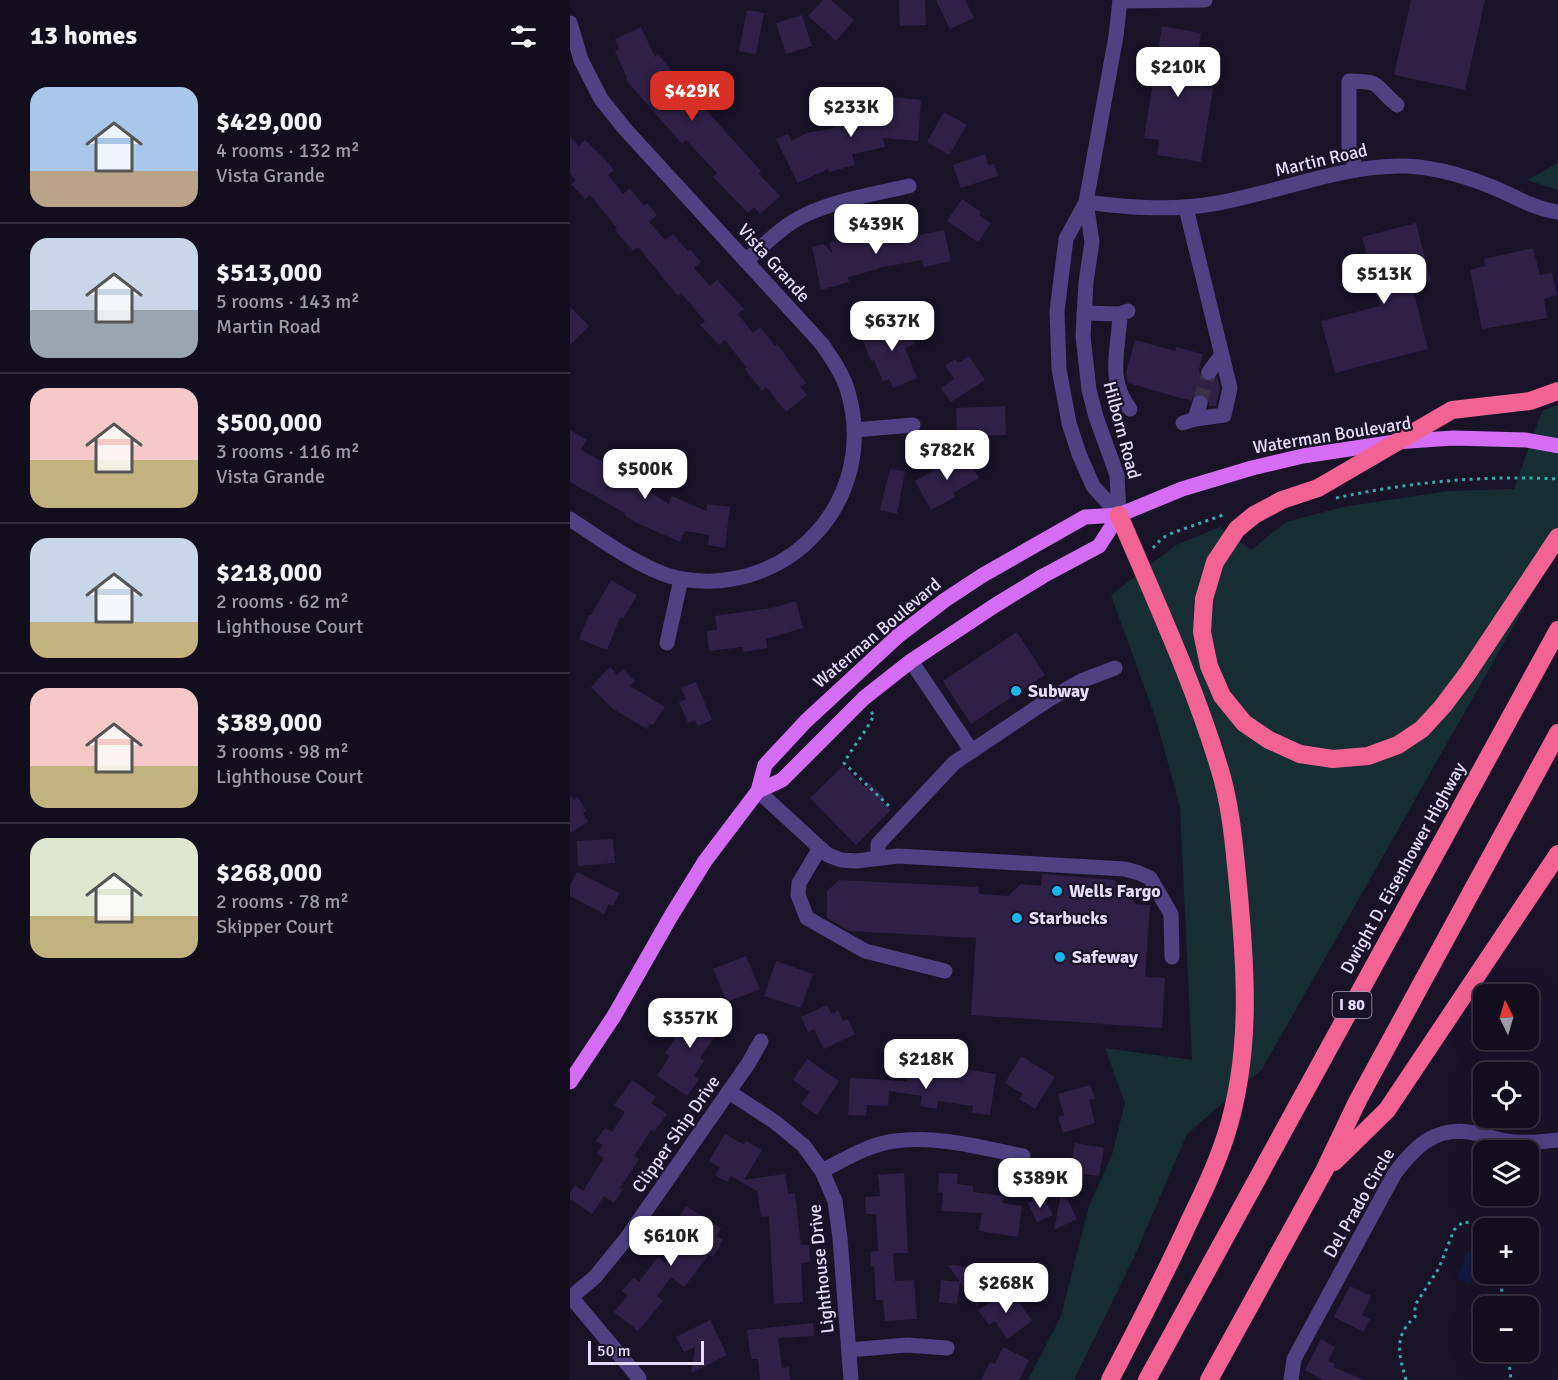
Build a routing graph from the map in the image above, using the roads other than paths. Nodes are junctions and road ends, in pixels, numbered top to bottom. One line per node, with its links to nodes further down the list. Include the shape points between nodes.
1 (1120, 0): 2 (street); 7 (street, Hilborn Road)
2 (1205, 0)
3 (570, 22): 10 (street, Vista Grande, via 581,60 601,99)
4 (1397, 105): 5 (street, via 1381,87 1369,81 1349,81 1349,147)
5 (1356, 170): 8 (street, Martin Road); 9 (street, Martin Road, via 1428,168 1467,178 1524,203)
6 (909, 186): 10 (street, via 832,204 803,216)
7 (1086, 202): 8 (street, Martin Road); 11 (street, Hilborn Road, via 1092,242); 21 (street, Hilborn Road, via 1066,239 1057,312 1059,369 1079,454 1093,486)
8 (1186, 208): 12 (street)
9 (1558, 212)
10 (746, 261): 18 (street, Vista Grande, via 822,344 848,392)
11 (1084, 313): 16 (street, via 1125,313 1114,360 1120,395); 21 (street, Hilborn Road, via 1089,390 1117,475)
12 (1221, 356): 13 (street); 15 (street, via 1230,388 1224,416 1189,421)
13 (1209, 372)
14 (1558, 391): 19 (highway, via 1530,400 1452,410)
15 (1200, 403)
16 (1130, 409)
17 (914, 425): 18 (street)
18 (855, 430): 24 (street, Vista Grande, via 852,460 842,494 820,529 795,553 742,577)
19 (1395, 442): 20 (main road, Waterman Boulevard, via 1453,438 1526,440); 21 (main road, Waterman Boulevard, via 1252,468 1182,489); 23 (highway, via 1318,488 1254,515 1237,529 1215,562 1204,599 1202,632 1209,666 1222,696 1244,723 1269,740 1300,754 1333,759 1368,756 1398,745 1422,729 1467,674)
20 (1558, 446)
21 (1119, 515): 27 (main road, Waterman Boulevard, via 1099,546 1004,600); 31 (main road, Waterman Boulevard, via 1085,517 945,600 874,657 806,721 765,765); 49 (highway, via 1174,643 1220,769 1231,821 1246,978 1241,1071 1226,1135 1165,1274)
22 (570, 519): 24 (street, Vista Grande, via 645,566)
23 (1558, 537)
24 (681, 579): 26 (street)
25 (1558, 630): 50 (highway, Dwight D. Eisenhower Highway / I 80)
26 (667, 643)
27 (911, 661): 30 (street); 31 (main road, Waterman Boulevard, via 864,698 782,780)
28 (1115, 668): 30 (street, via 1081,681)
29 (1558, 733): 43 (highway, via 1358,1100)
30 (971, 750): 34 (street, via 878,844)
31 (758, 791): 32 (street); 38 (main road, Waterman Boulevard, via 705,861 614,1016)
32 (820, 848): 34 (street, via 840,860); 36 (street, via 799,883 798,895 807,918 865,951)
33 (1558, 854): 43 (highway, via 1387,1110)
34 (878, 858): 35 (street, via 1125,869 1139,873 1150,878 1171,914)
35 (1172, 957)
36 (945, 971)
37 (761, 1041): 39 (street, Clipper Ship Drive)
38 (572, 1075)
39 (729, 1092): 42 (street, Lighthouse Drive, via 804,1146); 44 (street, Clipper Ship Drive, via 626,1239 595,1277)
40 (1558, 1140): 52 (street, Del Prado Circle, via 1508,1141 1453,1131 1434,1136 1413,1150 1395,1173 1294,1359)
41 (1023, 1156): 42 (street, via 929,1139 893,1141)
42 (822, 1171): 46 (street, Lighthouse Drive, via 835,1201)
43 (1324, 1171): 51 (highway)
44 (571, 1298): 47 (street)
45 (947, 1348): 46 (street, via 907,1345)
46 (849, 1350): 48 (street, Lighthouse Drive)
47 (639, 1378)
48 (851, 1380)
49 (1110, 1380)
50 (1147, 1380)
51 (1209, 1380)
52 (1291, 1380)

